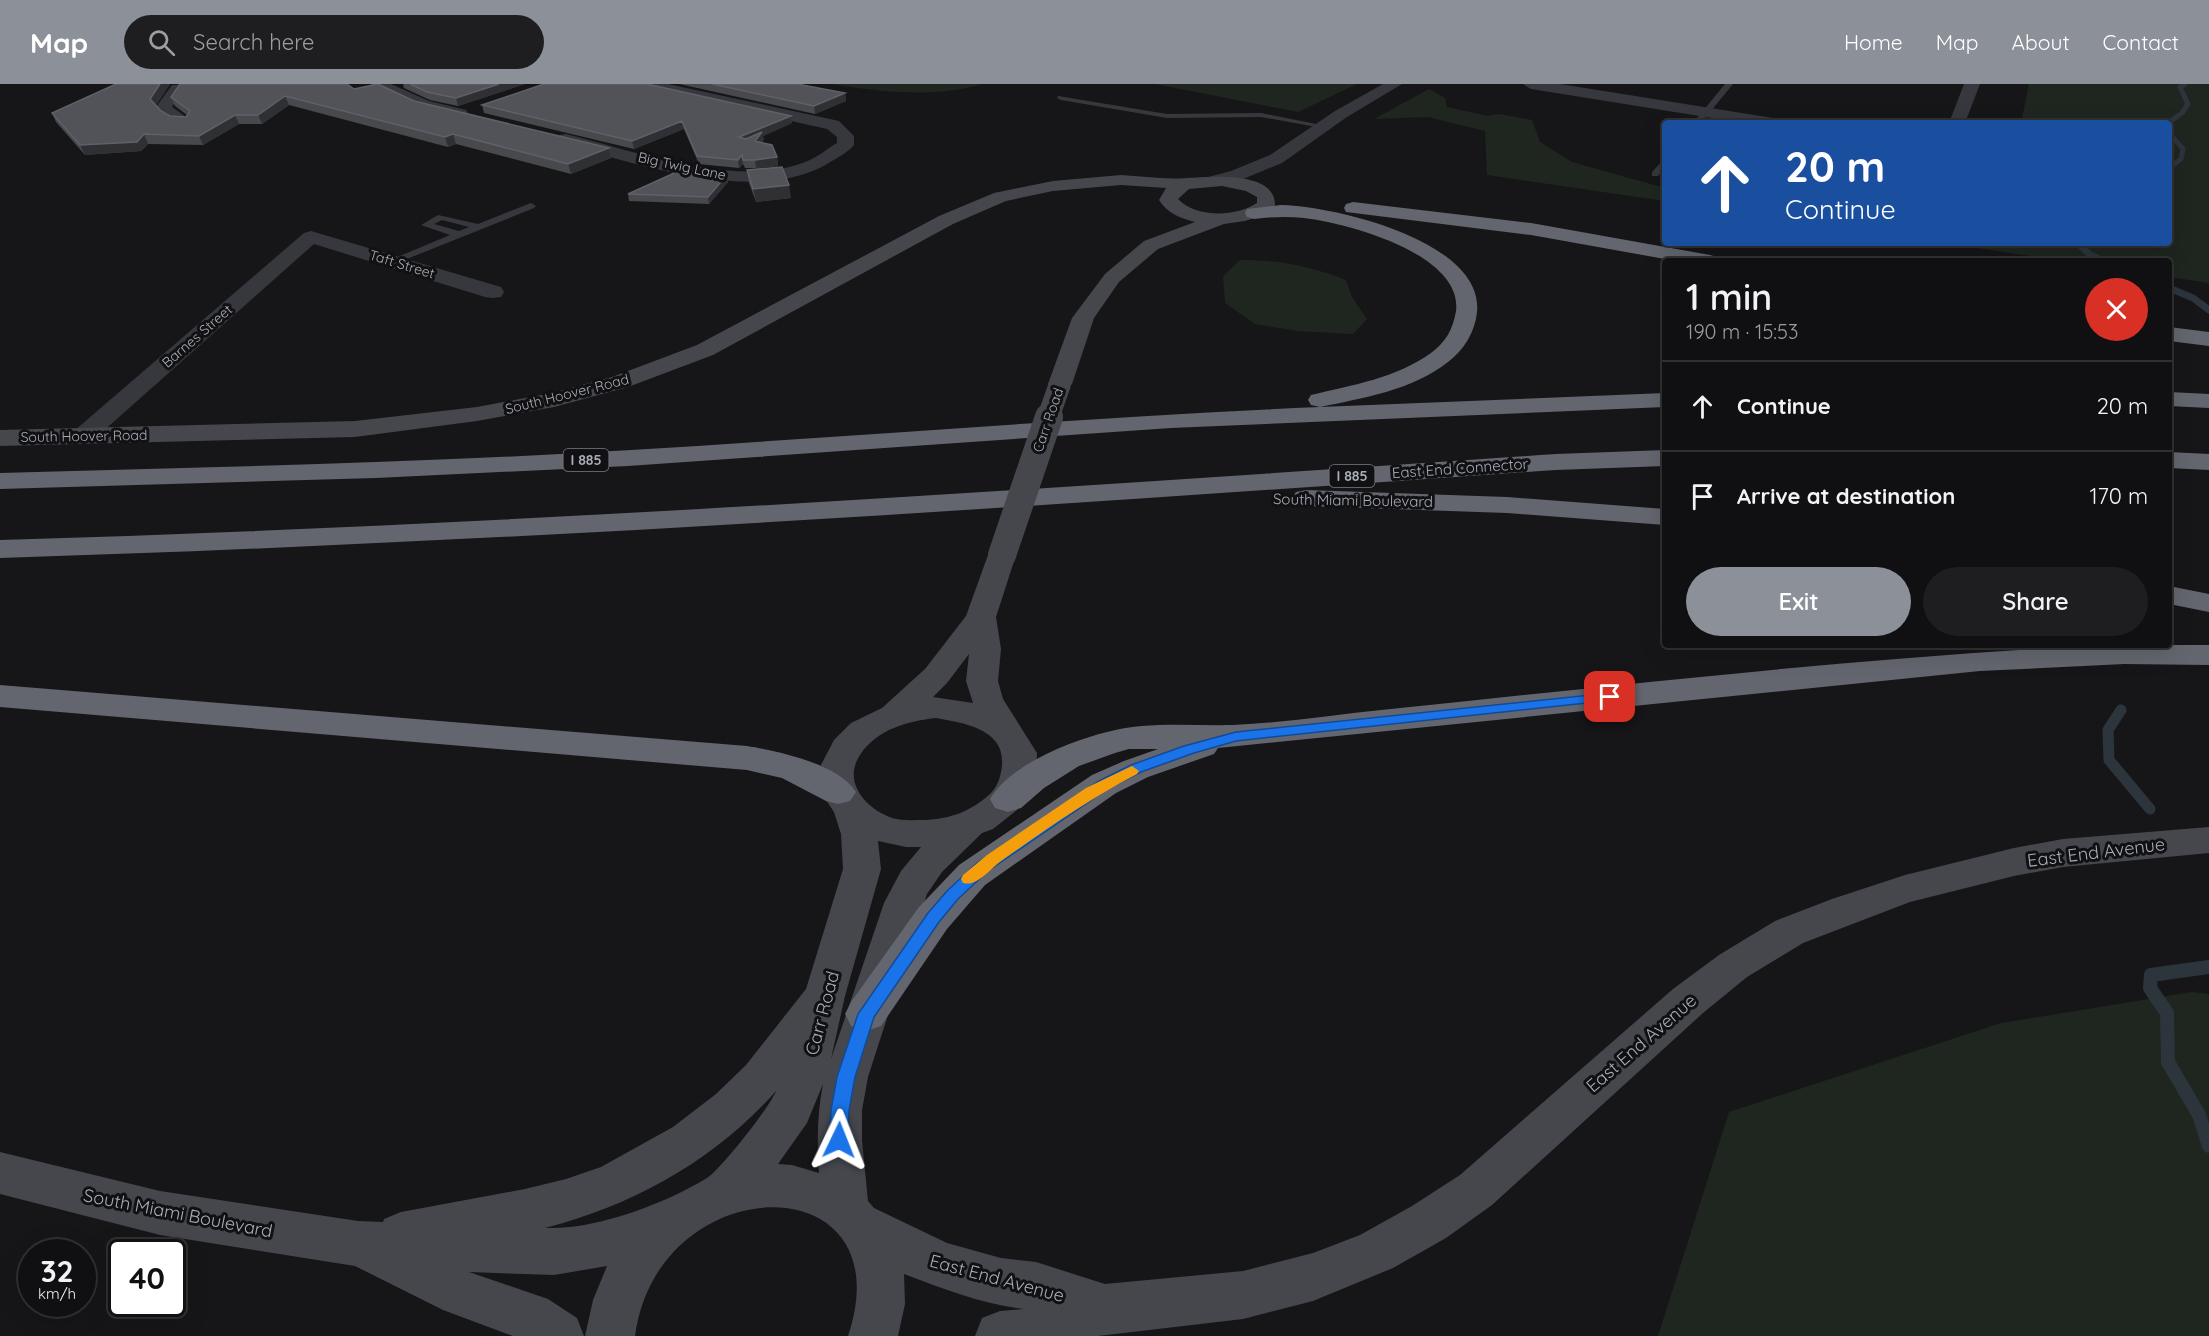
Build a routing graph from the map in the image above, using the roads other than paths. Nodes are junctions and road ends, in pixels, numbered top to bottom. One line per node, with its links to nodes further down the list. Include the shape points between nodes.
1 (185, 84): 13 (street, via 177,88 164,107)
2 (378, 84): 9 (street, via 424,105)
3 (647, 84): 15 (street, Big Twig Lane, via 833,125 846,136 845,145 831,158 806,168 740,177 706,174)
4 (1394, 84): 14 (street)
5 (1531, 84): 10 (street)
6 (1729, 84): 10 (lane)
7 (1972, 84): 12 (street)
8 (1061, 98): 14 (lane, via 1167,116 1261,115)
9 (469, 113)
10 (1701, 118): 11 (street)
11 (1730, 120)
12 (1958, 120)
13 (183, 121)
14 (1323, 126): 16 (street)
15 (550, 135)
16 (1276, 159): 19 (street); 22 (street, via 1261,179)
17 (1662, 165): 18 (lane)
18 (1655, 174)
19 (1214, 181): 21 (street, South Hoover Road); 22 (street, South Hoover Road, via 1238,183)
20 (1091, 183): 21 (street, South Hoover Road, via 1121,180); 23 (street, South Hoover Road, via 1138,190); 40 (street, South Hoover Road, via 1035,189 986,202 920,233 729,339 588,391 477,414 386,426)
21 (1190, 184): 23 (street, via 1173,190)
22 (1260, 191): 25 (street, via 1268,198 1266,205); 31 (highway, via 1294,202 1511,226)
23 (1171, 203): 26 (street, South Hoover Road, via 1189,214); 30 (street, Carr Road, via 1170,220)
24 (531, 206): 27 (lane)
25 (1254, 213): 26 (street); 39 (highway, via 1289,211 1327,216 1371,227 1412,244 1444,265 1463,289 1468,301 1465,327 1433,361 1372,388 1306,402)
26 (1223, 218): 30 (street, Carr Road)
27 (478, 227): 28 (lane); 28 (lane, via 441,217 426,225)
28 (459, 234): 32 (lane)
29 (311, 237): 32 (street, Taft Street); 40 (street, Barnes Street)
30 (1151, 246): 51 (street, Carr Road, bridge, via 1112,278 1091,304 1078,331)
31 (1693, 258)
32 (393, 261): 33 (street, Taft Street)
33 (493, 292)
34 (2172, 334): 35 (highway)
35 (2209, 339)
36 (2172, 399): 38 (highway)
37 (1662, 400): 39 (highway, I 885)
38 (2209, 401)
39 (1171, 421): 45 (highway, I 885, via 605,459)
40 (83, 436): 41 (street, South Hoover Road)
41 (0, 438)
42 (1662, 458): 46 (highway, East End Connector / I 885)
43 (2172, 460): 44 (highway)
44 (2209, 462)
45 (0, 481)
46 (1040, 497): 47 (highway, South Miami Boulevard, via 1420,501); 48 (highway, I 885, via 332,538)
47 (1662, 517)
48 (0, 549)
49 (2172, 596): 50 (highway)
50 (2209, 603)
51 (981, 617): 54 (street, Carr Road, via 936,676); 55 (street, Carr Road, via 985,649 982,681)
52 (2209, 655): 56 (highway, via 2103,654 1980,661)
53 (0, 696): 58 (highway, via 747,758 806,772)
54 (891, 716): 55 (street, via 920,709 951,708 979,714); 58 (street, via 865,730 846,748 837,770)
55 (1002, 727): 57 (street, via 1017,745 1022,766)
56 (1236, 736): 57 (highway, via 1151,737 1107,743 1066,758); 62 (highway, via 1171,756 1104,784 993,859 933,918)
57 (1008, 799): 59 (street)
58 (845, 802): 59 (street, via 875,827 906,834 939,834); 61 (street, Carr Road, via 863,851 862,869)
59 (972, 825): 62 (street, via 933,856 910,887)
60 (2209, 840): 68 (street, East End Avenue, via 2063,853 2004,864 1905,889 1789,932 1733,966 1688,1001 1476,1190 1376,1252 1313,1277 1243,1295)
61 (824, 996): 64 (street, Carr Road, via 806,1072 791,1109 763,1150); 67 (street, via 752,1088 684,1145 647,1168 566,1200)
62 (866, 1014): 66 (street, via 840,1110 839,1140)
63 (0, 1173): 67 (street, South Miami Boulevard, via 160,1213)
64 (725, 1193): 65 (street); 66 (street, East End Avenue, via 769,1185 790,1186 811,1191)
65 (683, 1214): 67 (street, South Miami Boulevard, via 618,1240 554,1252); 70 (street, via 633,1267 621,1289)
66 (852, 1217): 68 (street, East End Avenue, via 918,1256 947,1268 1001,1282 1036,1286); 71 (street, via 870,1241 881,1281 881,1304)
67 (358, 1244): 69 (street, South Miami Boulevard, via 460,1293 530,1317)
68 (1105, 1310): 72 (street, East End Avenue, via 1034,1333)
69 (559, 1336)
70 (610, 1336)
71 (873, 1336)
72 (1000, 1336)

